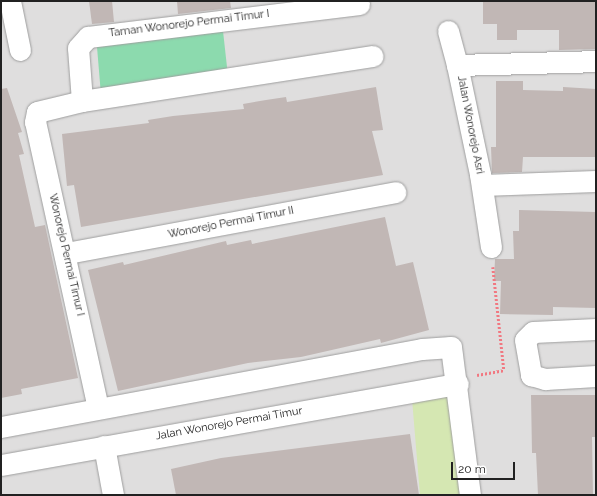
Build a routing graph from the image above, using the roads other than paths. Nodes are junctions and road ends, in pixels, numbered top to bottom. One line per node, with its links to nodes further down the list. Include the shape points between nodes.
1 (10, 1): 4 (street)
2 (359, 4): 8 (street, Taman Wonorejo Permai Timur I, via 88,37 78,48)
3 (448, 31): 7 (street)
4 (20, 50)
5 (373, 56): 8 (street)
6 (596, 61): 7 (street, Jalan Wonorejo Asri)
7 (458, 65): 10 (street, Jalan Wonorejo Asri)
8 (82, 101): 13 (street, Wonorejo Permai Timur I, via 46,107 37,112 35,122)
9 (596, 181): 10 (street, Jalan Wonorejo Asri)
10 (482, 185): 12 (street)
11 (395, 192): 13 (street, Wonorejo Permai Timur II)
12 (491, 247)
13 (67, 254): 17 (street, Wonorejo Permai Timur I)
14 (596, 329): 15 (street, via 533,332 525,340 531,375 545,379)
15 (596, 376)
16 (457, 381): 17 (street, via 451,347 422,349); 19 (street, Jalan Wonorejo Permai Timur); 22 (street)
17 (98, 408): 18 (street)
18 (1, 427)
19 (104, 446): 20 (street, Jalan Wonorejo Permai Timur); 21 (street)
20 (1, 465)
21 (113, 495)
22 (470, 495)

